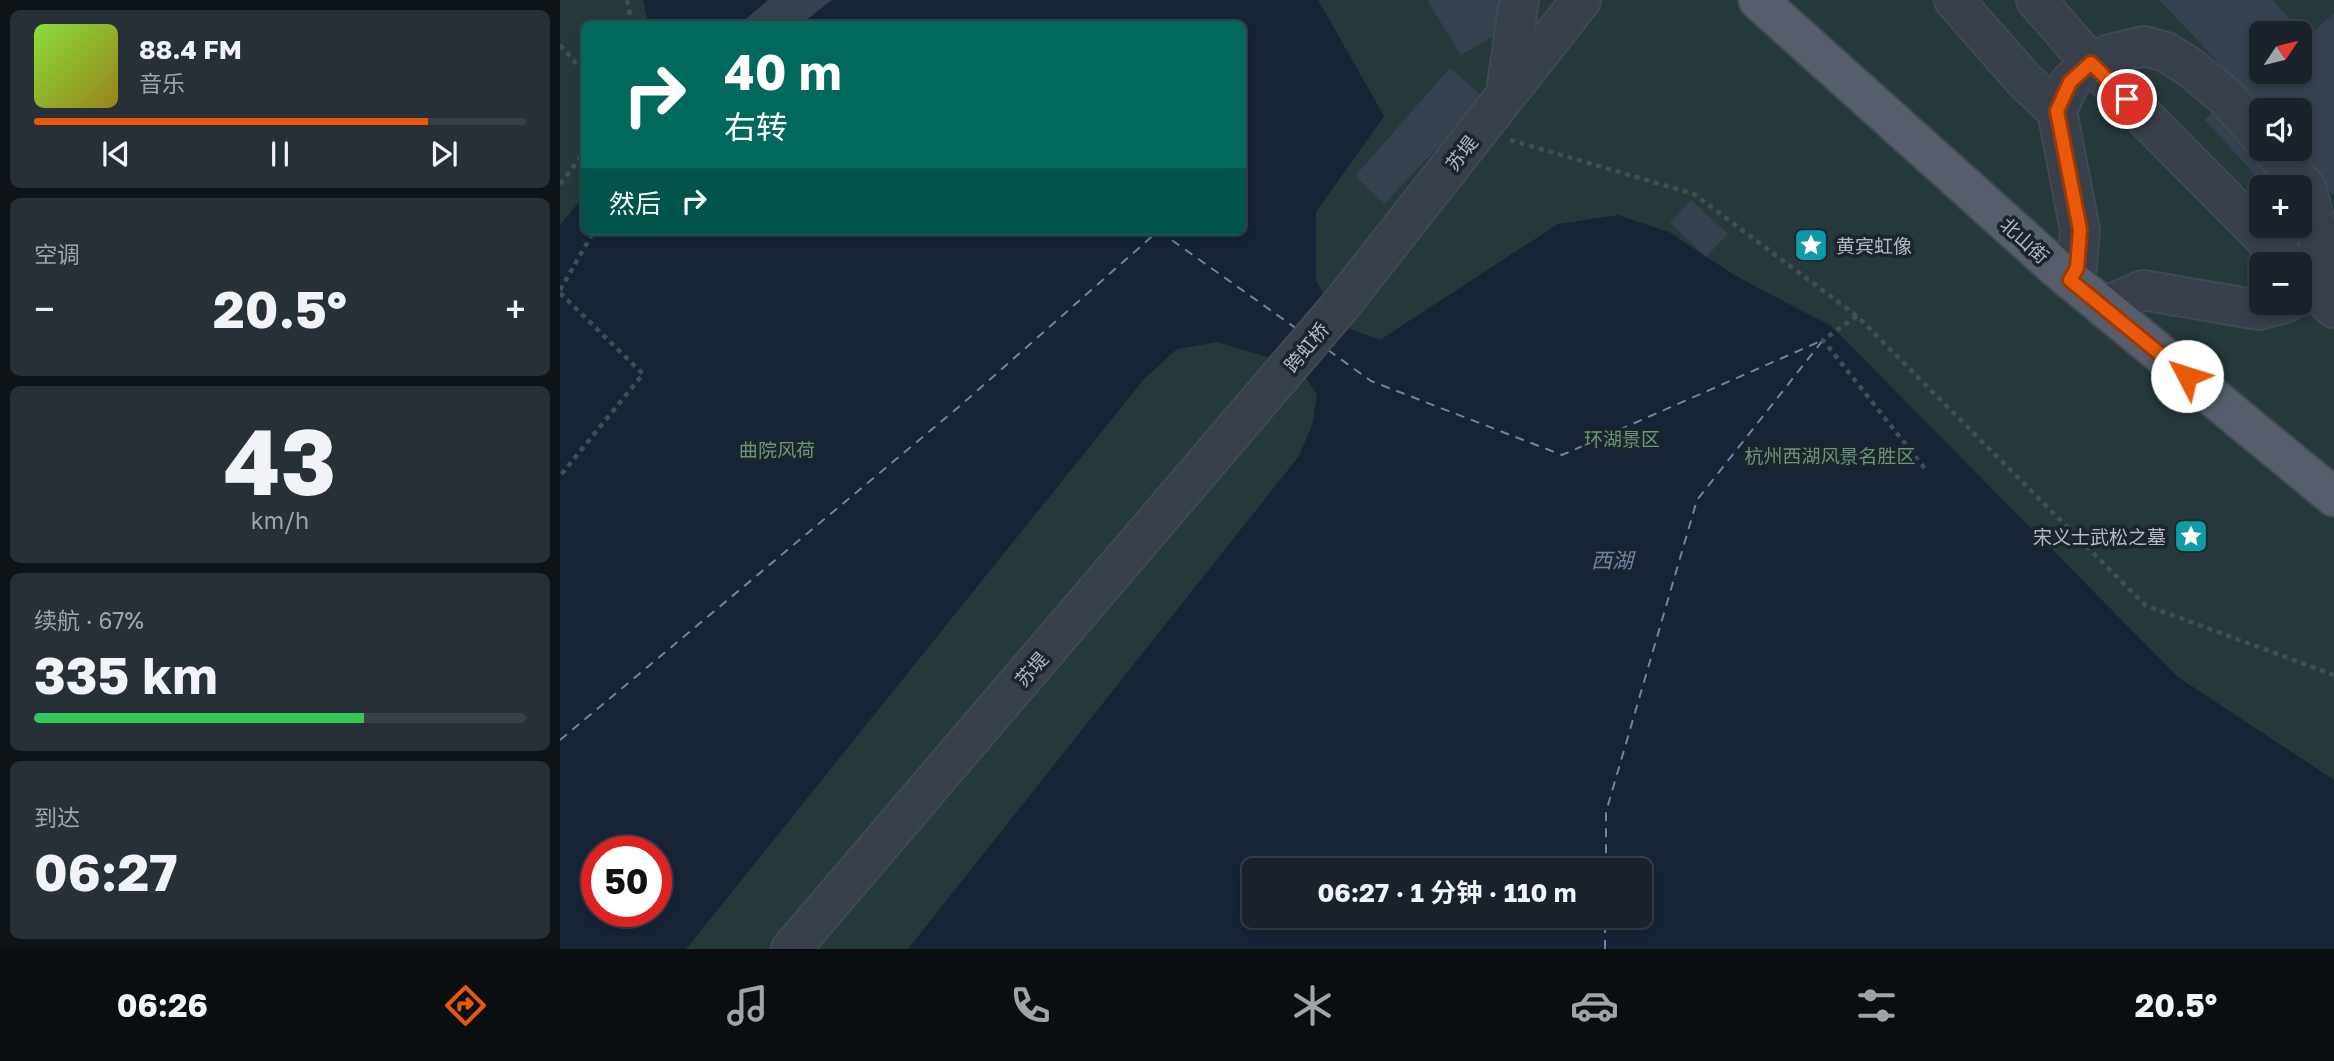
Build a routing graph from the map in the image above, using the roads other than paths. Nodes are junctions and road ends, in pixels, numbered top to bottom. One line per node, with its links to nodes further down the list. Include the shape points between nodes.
1 (1519, 0): 7 (street)
2 (1580, 0): 7 (street, 苏堤)
3 (1758, 0): 12 (main road, 北山街)
4 (1954, 0): 8 (street)
5 (2036, 0): 6 (street)
6 (2091, 63): 8 (street, via 2070,82); 9 (street, via 2144,46 2166,52 2227,97); 11 (street)
7 (1506, 96): 14 (street, 苏堤)
8 (2057, 111): 12 (street, via 2080,230 2077,268)
9 (2249, 122)
10 (2282, 161): 13 (street, via 2307,189 2320,243)
11 (2273, 252)
12 (2070, 280): 15 (main road, 北山街)
13 (2312, 285)
14 (1341, 305): 17 (street, 跨虹桥)
15 (2103, 307): 16 (street, via 2143,290); 18 (main road, 北山街)
16 (2249, 308)
17 (1270, 389): 19 (street, 苏堤)
18 (2334, 497)
19 (791, 949)

